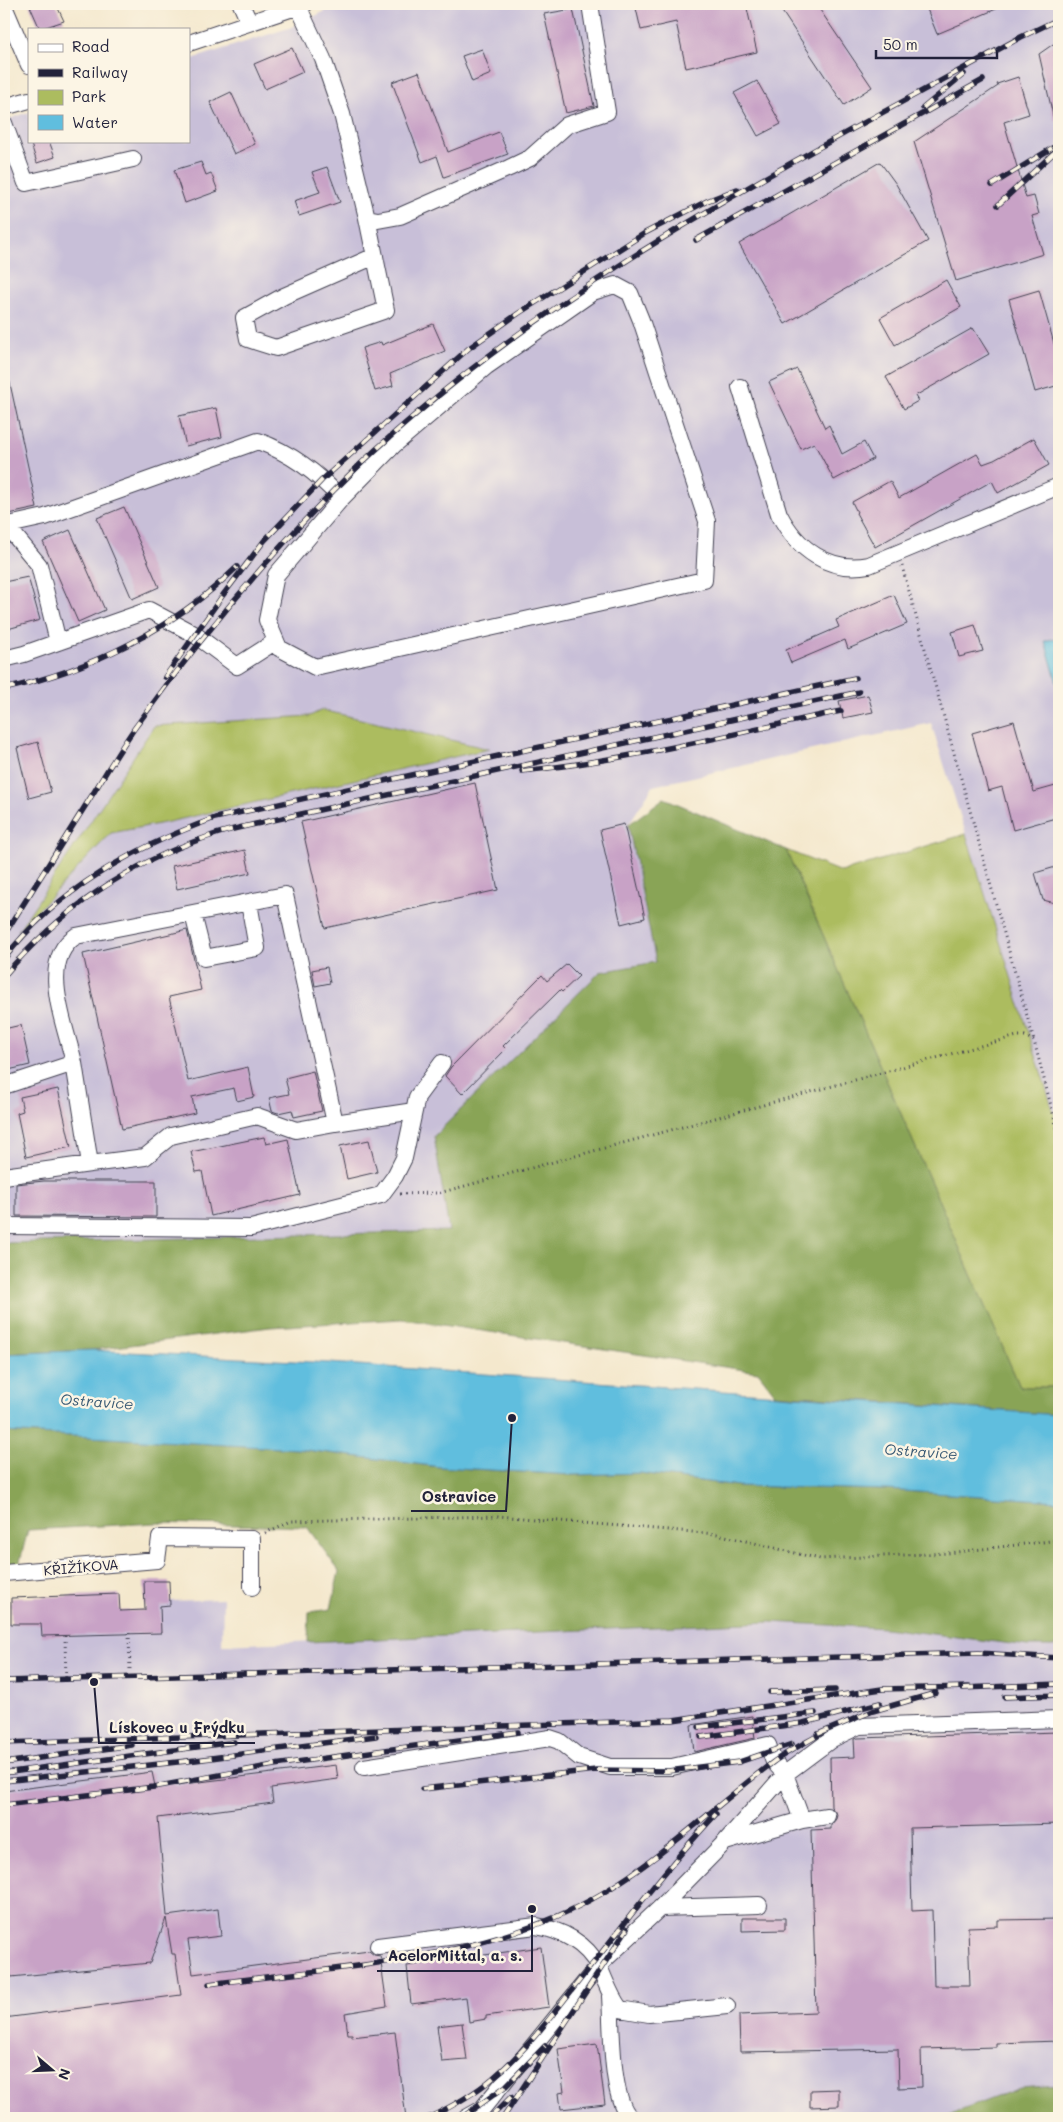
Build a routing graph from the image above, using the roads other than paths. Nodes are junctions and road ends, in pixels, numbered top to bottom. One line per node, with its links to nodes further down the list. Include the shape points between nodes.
1 (241, 4): 5 (street)
2 (590, 4): 12 (street, via 607,112 567,125 530,158 510,168 400,216 378,220)
3 (301, 5): 5 (street); 12 (street, via 342,114)
4 (4, 6): 7 (street)
5 (249, 22): 6 (street)
6 (190, 43)
7 (28, 64)
8 (28, 100): 9 (street)
9 (4, 107)
10 (4, 123): 11 (street, via 26,183)
11 (134, 160)
12 (367, 218): 13 (street)
13 (375, 256): 13 (street, via 386,310 276,348 248,340 244,318 284,296)
14 (740, 388): 15 (street, via 774,504 785,527 800,544 832,565 846,568 870,565)
15 (1059, 486)
16 (341, 499): 17 (street, via 322,480 282,451 258,441 45,517); 18 (street, via 276,575 267,620); 18 (street, via 394,445 487,366 593,292 616,285 630,293 642,320 707,521 704,580 315,667 279,648)
17 (5, 525): 19 (street, via 39,565)
18 (276, 641): 19 (street, via 237,666 194,634 149,610)
19 (58, 642): 20 (street)
20 (4, 659)
21 (249, 903): 22 (street); 22 (street, via 257,948 204,958); 27 (street, via 286,896)
22 (194, 914): 23 (street, via 76,936 66,943 57,961 56,983)
23 (74, 1063): 25 (street); 28 (street)
24 (442, 1063): 26 (street, via 417,1097)
25 (4, 1086)
26 (414, 1111): 27 (street); 30 (street, via 404,1158 381,1195 251,1228)
27 (335, 1123): 28 (street, via 296,1130 257,1116 171,1136 145,1157)
28 (90, 1164): 29 (street)
29 (4, 1176)
30 (4, 1226)
31 (4, 1573): 32 (street, KŘIŽÍKOVA, via 158,1560 160,1538 252,1539)
32 (252, 1587)
33 (1059, 1719): 35 (street, via 859,1726 832,1739)
34 (364, 1767): 35 (street, via 550,1738 579,1757 610,1767 672,1767 768,1745 774,1762)
35 (785, 1774): 37 (street); 38 (street)
36 (827, 1816): 37 (street)
37 (802, 1820): 38 (street)
38 (725, 1842): 40 (street)
39 (759, 1906): 40 (street)
40 (660, 1908): 42 (street)
41 (378, 1946): 42 (street, via 536,1926 567,1934)
42 (598, 1966): 43 (street); 45 (street, via 482,2109)
43 (610, 1996): 44 (street, via 620,2009 649,2014); 46 (street, via 616,2092 622,2110)
44 (727, 2006)
45 (466, 2118)
46 (631, 2118)

